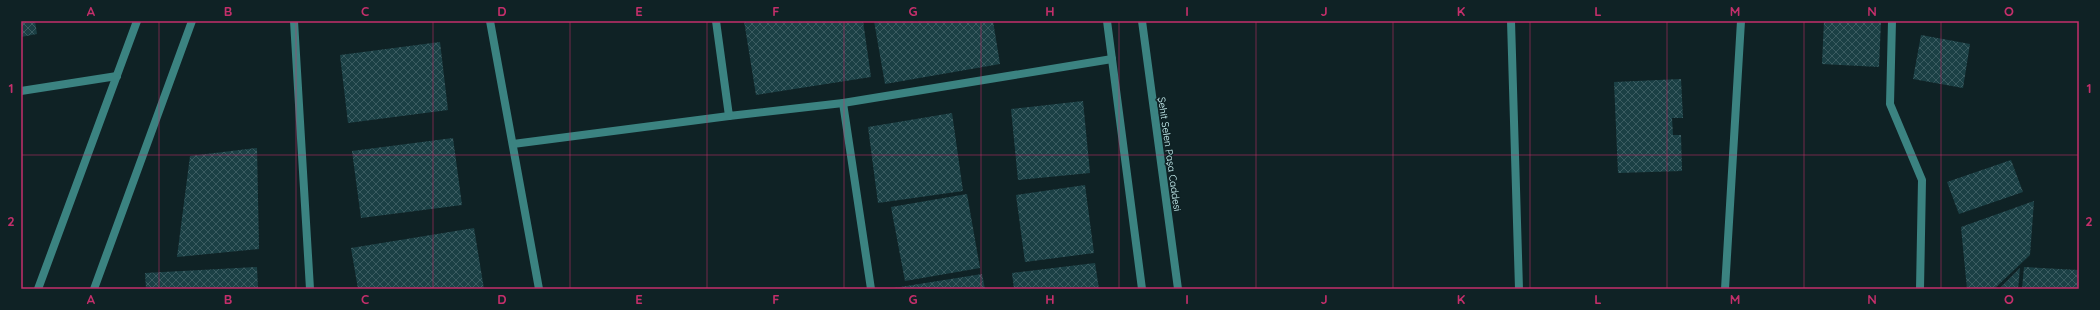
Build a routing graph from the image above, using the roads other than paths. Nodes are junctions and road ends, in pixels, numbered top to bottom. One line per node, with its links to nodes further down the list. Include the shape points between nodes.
1 (136, 21): 12 (street)
2 (192, 21): 18 (street)
3 (294, 21): 19 (street)
4 (490, 21): 16 (street)
5 (716, 21): 15 (street)
6 (1107, 21): 11 (street)
7 (1142, 21): 23 (street, Şehit Selen Paşa Caddesi)
8 (1511, 21): 24 (street)
9 (1741, 21): 25 (street)
10 (1892, 21): 26 (street, via 1890,104 1922,180)
11 (1112, 59): 14 (street); 22 (street)
12 (116, 76): 13 (street); 17 (street)
13 (21, 91)
14 (843, 103): 15 (street); 21 (street)
15 (729, 116): 16 (street)
16 (513, 144): 20 (street)
17 (38, 289)
18 (94, 289)
19 (310, 289)
20 (539, 289)
21 (871, 289)
22 (1142, 289)
23 (1178, 289)
24 (1520, 289)
25 (1725, 289)
26 (1920, 289)

